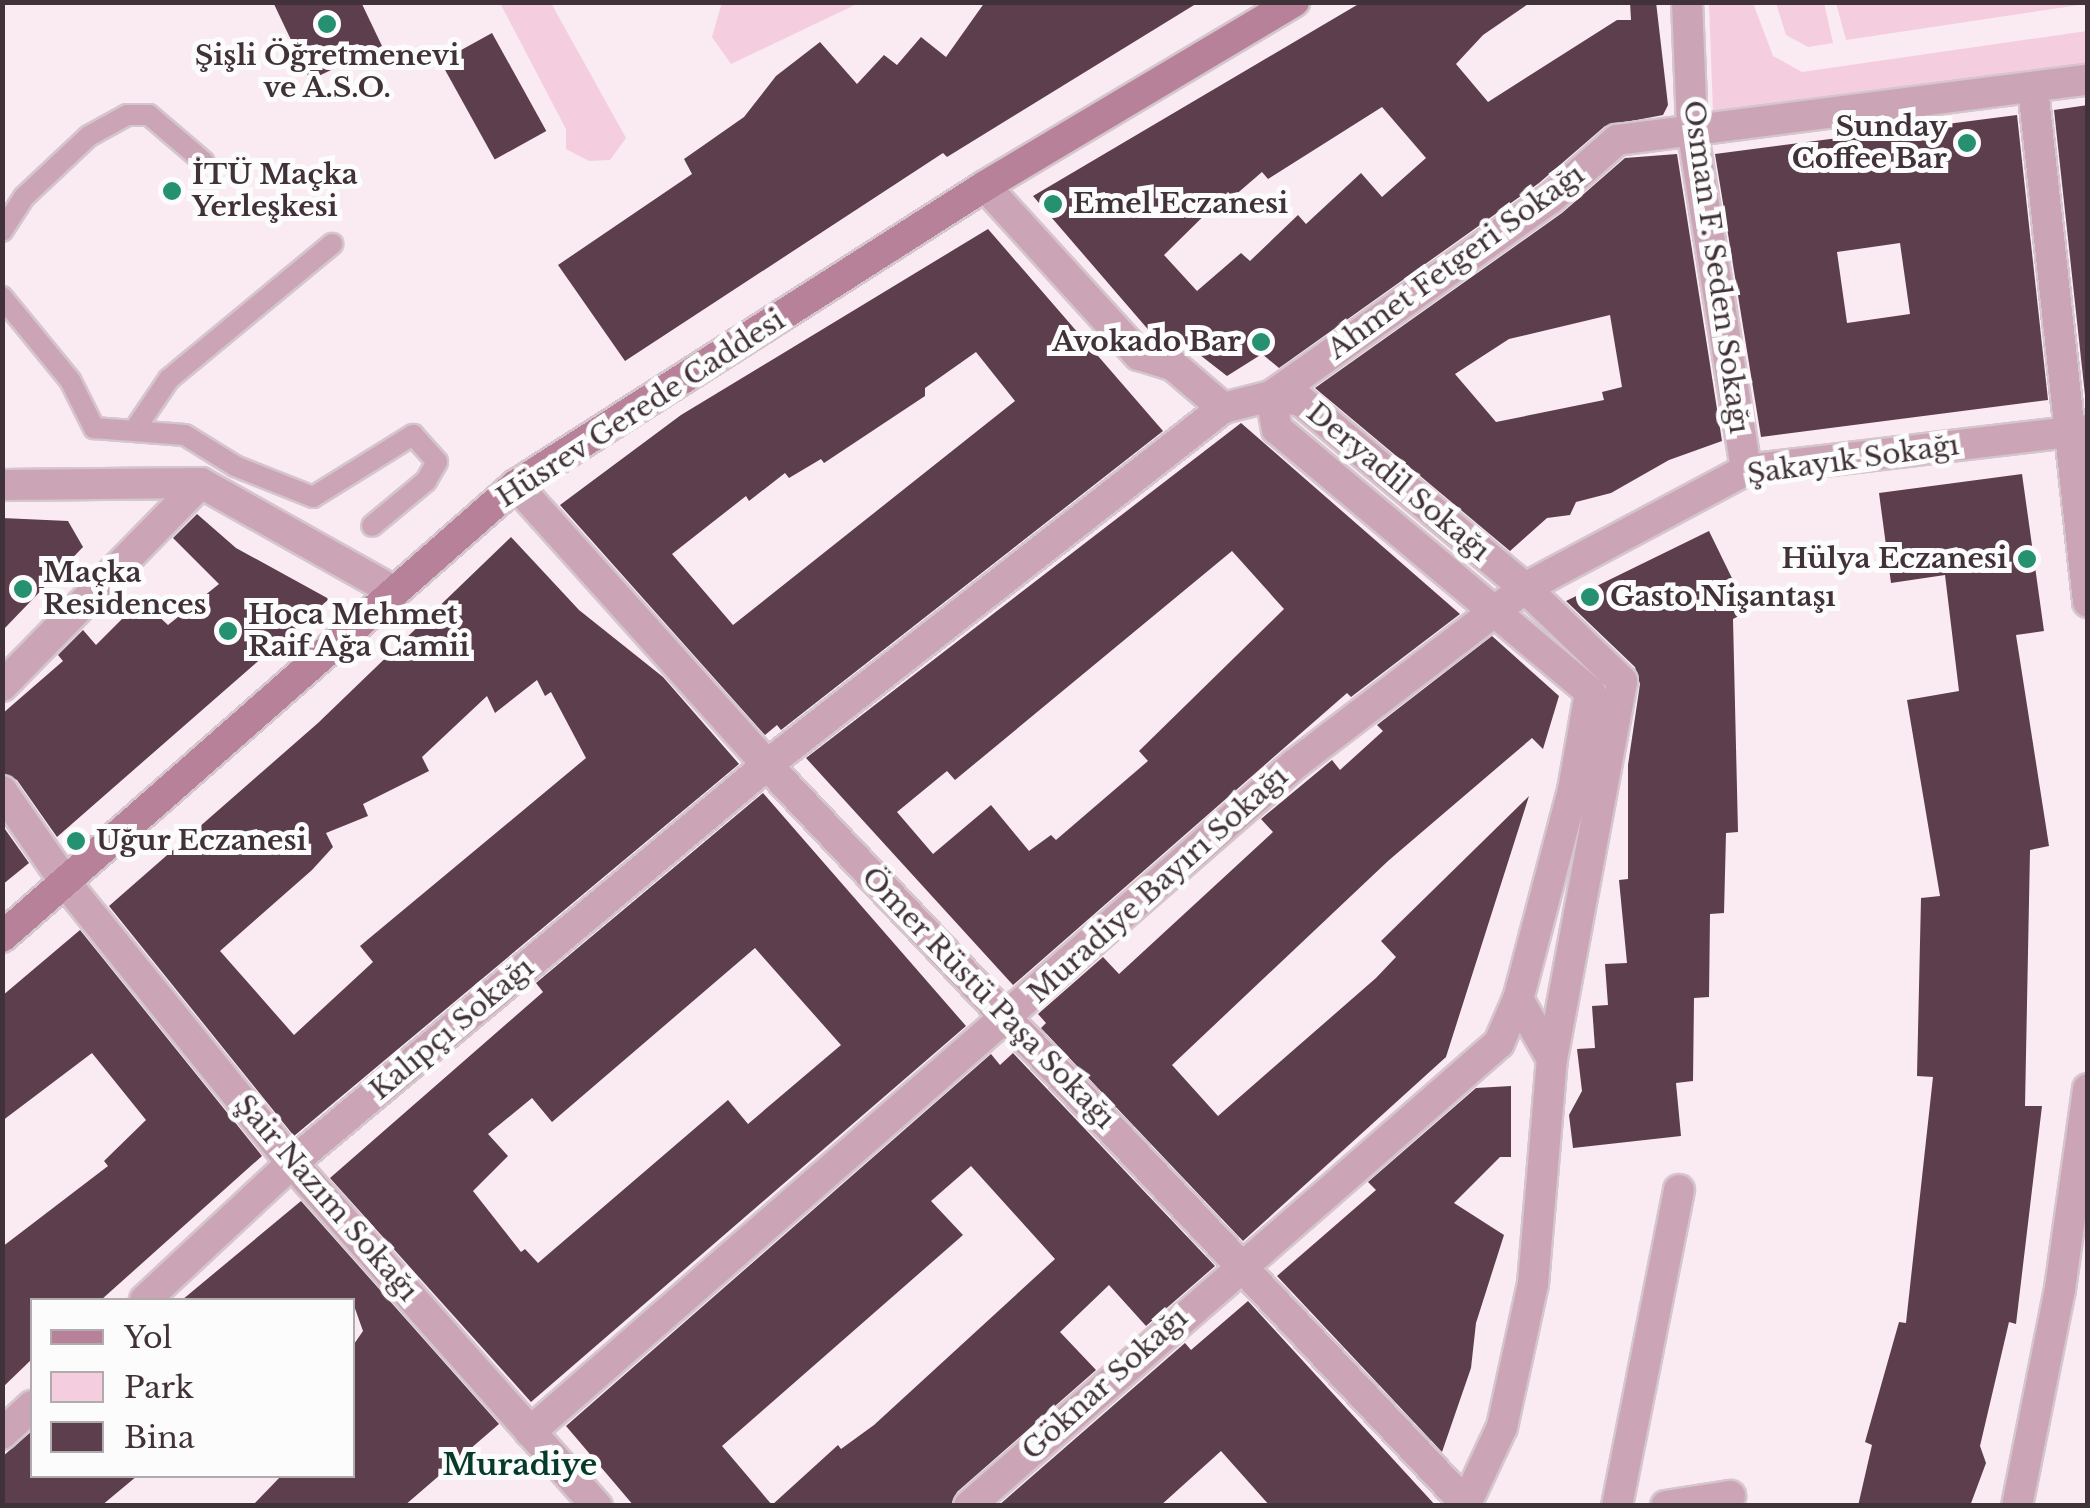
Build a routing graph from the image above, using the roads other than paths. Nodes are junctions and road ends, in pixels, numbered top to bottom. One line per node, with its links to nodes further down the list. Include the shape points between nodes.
1 (1294, 2): 7 (street, Hüsrev Gerede Caddesi)
2 (1687, 2): 5 (street, Osman F. Seden Sokağı)
3 (2088, 80): 4 (street, Ahmet Fetgeri Sokağı)
4 (2033, 88): 5 (street, Ahmet Fetgeri Sokağı); 14 (street)
5 (1692, 128): 11 (street, Ahmet Fetgeri Sokağı, via 1616,140 1551,198); 15 (street, Osman F. Seden Sokağı)
6 (204, 162): 8 (lane, via 149,115 127,115 88,136 24,197)
7 (986, 186): 12 (street, via 1140,355 1174,366); 18 (street, Hüsrev Gerede Caddesi)
8 (2, 230)
9 (332, 244): 13 (lane, via 169,379)
10 (2, 297): 13 (lane, via 70,380 94,428)
11 (1271, 396): 12 (street, Ahmet Fetgeri Sokağı); 20 (street, Deryadil Sokağı, via 1301,401); 23 (street, Deryadil Sokağı, via 1277,429)
12 (1223, 408): 27 (street, Ahmet Fetgeri Sokağı)
13 (135, 429): 19 (lane, via 185,435 235,466 314,498 413,435 437,462 426,481)
14 (2080, 431): 15 (street, Şakayık Sokağı); 22 (street)
15 (1746, 470): 20 (street, Şakayık Sokağı)
16 (200, 483): 17 (street); 21 (street); 24 (street)
17 (2, 485)
18 (516, 485): 21 (street, Hüsrev Gerede Caddesi); 27 (street, Ömer Rüstü Paşa Sokağı)
19 (372, 526)
20 (1525, 588): 23 (street, Muradiye Bayırı Sokağı); 26 (street, Deryadil Sokağı, via 1622,681)
21 (395, 592): 29 (street, Hüsrev Gerede Caddesi)
22 (2088, 602)
23 (1492, 610): 25 (street, Deryadil Sokağı, via 1590,692); 32 (street, Muradiye Bayırı Sokağı, via 1295,764)
24 (2, 686)
25 (1577, 740): 26 (street); 31 (street, Deryadil Sokağı, via 1573,790)
26 (1610, 747): 33 (street, Deryadil Sokağı)
27 (766, 765): 32 (street, Ömer Rüstü Paşa Sokağı); 35 (street, Kalıpçı Sokağı)
28 (2, 792): 29 (street, Şair Nazım Sokağı)
29 (65, 882): 30 (street, Hüsrev Gerede Caddesi); 35 (street, Şair Nazım Sokağı)
30 (2, 937)
31 (1518, 999): 33 (street); 37 (street, Göknar Sokağı, via 1499,1043)
32 (1007, 1020): 37 (street, Ömer Rüstü Paşa Sokağı); 41 (street, Muradiye Bayırı Sokağı)
33 (1552, 1058): 44 (street, Deryadil Sokağı, via 1533,1284 1502,1427)
34 (2088, 1089): 38 (street)
35 (292, 1163): 39 (street, Kalıpçı Sokağı); 41 (street, Şair Nazım Sokağı)
36 (1679, 1190): 47 (street)
37 (1241, 1263): 44 (street, Ömer Rüstü Paşa Sokağı); 46 (street, Göknar Sokağı)
38 (2074, 1287): 49 (street)
39 (147, 1298)
40 (30, 1408): 42 (street)
41 (530, 1432): 45 (street, Şair Nazım Sokağı)
42 (2, 1434)
43 (1730, 1496): 48 (street)
44 (1466, 1505)
45 (596, 1506)
46 (970, 1506)
47 (1617, 1506)
48 (1666, 1506)
49 (2016, 1506)

